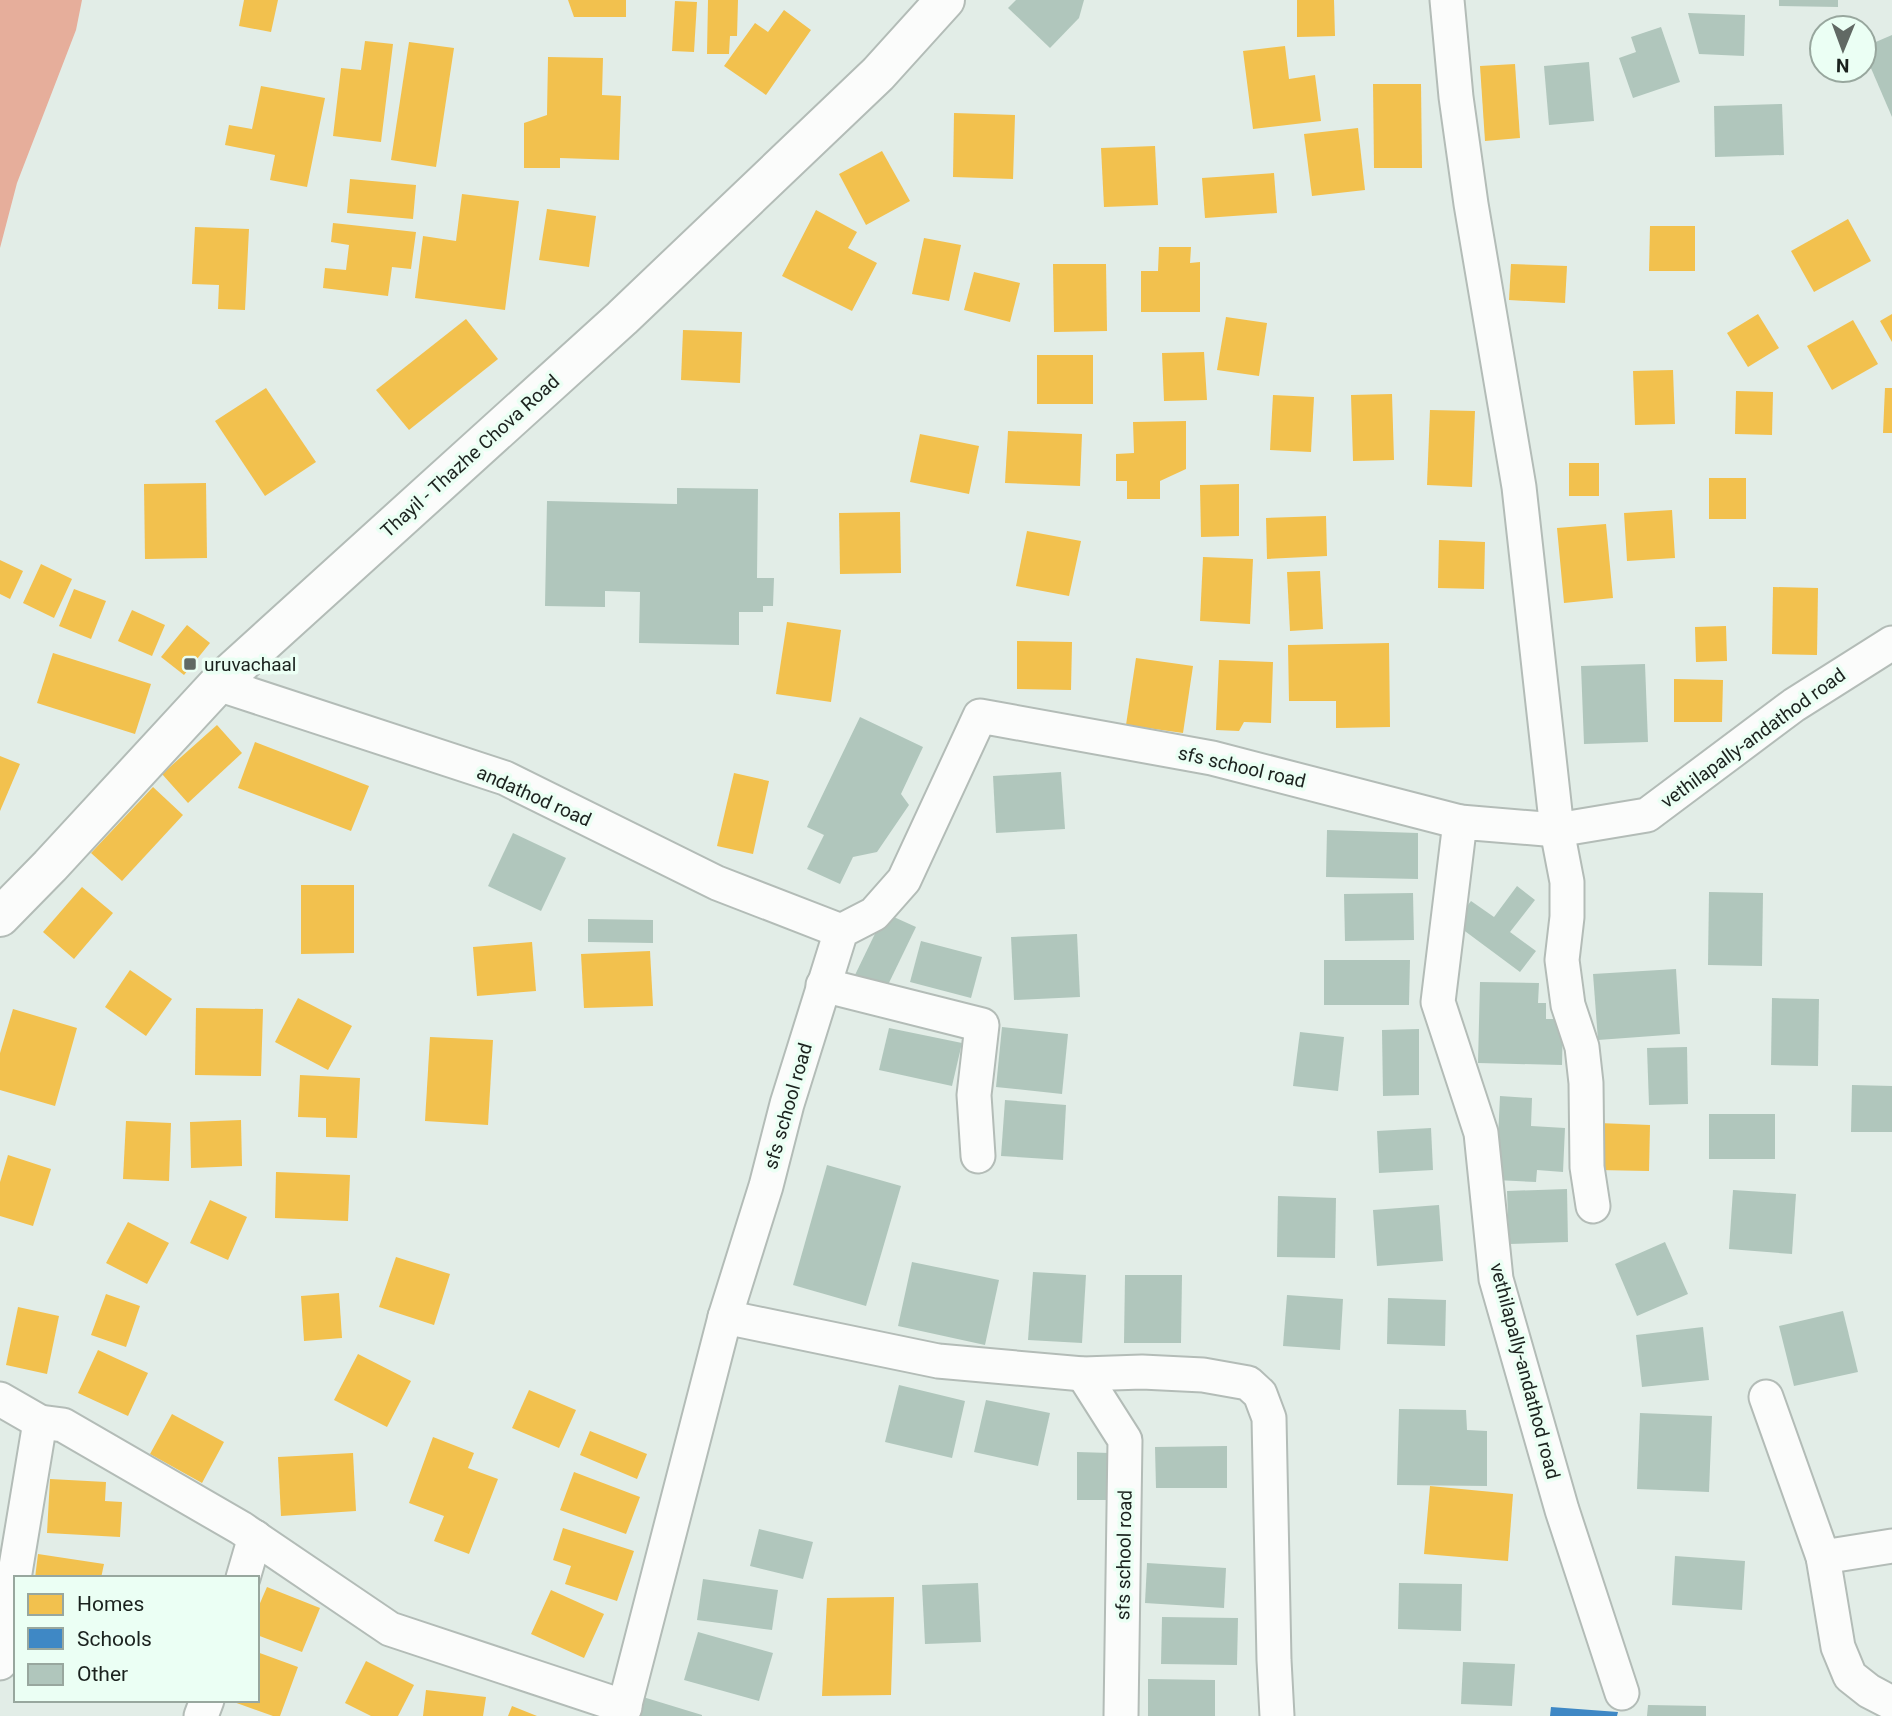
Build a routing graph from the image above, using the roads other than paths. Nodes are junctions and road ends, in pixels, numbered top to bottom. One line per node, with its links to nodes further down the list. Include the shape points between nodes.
1 (945, 0): 4 (street, Thayil - Thazhe Chova Road, via 878,74 622,318)
2 (1447, 0): 6 (street, via 1471,204 1519,487)
3 (1892, 643): 6 (street, vethilapally-andathod road, via 1794,705 1647,815)
4 (218, 684): 7 (street, Thayil - Thazhe Chova Road); 8 (street, andathod road, via 505,778 717,883)
5 (1460, 822): 6 (street, vethilapally-andathod road); 8 (street, sfs school road, via 1212,758 980,716 904,880 874,914); 24 (street, vethilapally-andathod road, via 1438,1002 1481,1133 1496,1279 1562,1510)
6 (1558, 830): 11 (street, via 1567,882 1562,960 1568,1005 1583,1047 1587,1167)
7 (0, 917)
8 (841, 931): 9 (street, sfs school road)
9 (823, 985): 10 (street, via 982,1025 974,1095); 12 (street, sfs school road)
10 (978, 1156)
11 (1593, 1206)
12 (725, 1317): 13 (street, via 938,1361); 26 (street, sfs school road)
13 (1083, 1374): 27 (street, sfs school road, via 1125,1440); 28 (street, via 1203,1375 1248,1383 1260,1394 1269,1418)
14 (1766, 1397): 19 (street)
15 (0, 1399): 16 (street)
16 (40, 1422): 17 (street, via 63,1425); 20 (street)
17 (255, 1537): 21 (street); 26 (street, via 390,1629)
18 (1892, 1546): 19 (street)
19 (1824, 1557): 25 (street, via 1838,1647 1850,1676)
20 (14, 1576)
21 (244, 1576)
22 (14, 1579): 23 (street)
23 (0, 1663)
24 (1622, 1693)
25 (1892, 1703)
26 (624, 1711)
27 (1121, 1716)
28 (1277, 1716)

